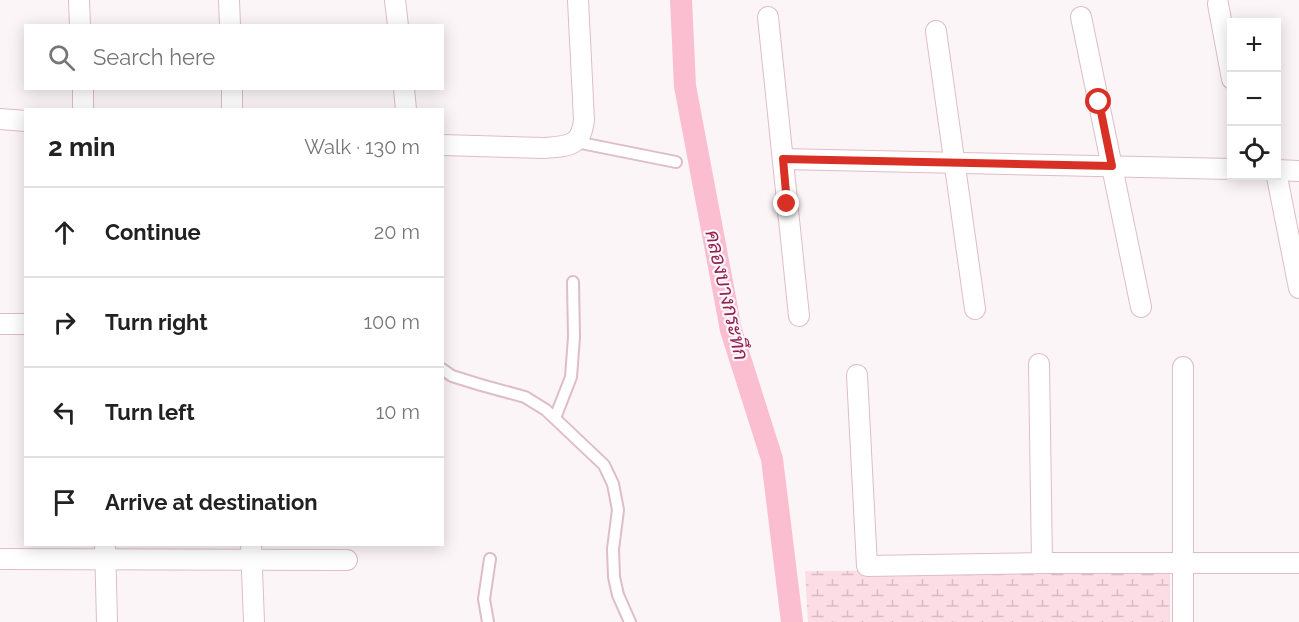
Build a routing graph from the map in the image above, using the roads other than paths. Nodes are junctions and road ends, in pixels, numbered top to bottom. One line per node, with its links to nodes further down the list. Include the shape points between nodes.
1 (79, 0): 8 (street)
2 (229, 0): 9 (street)
3 (395, 0): 10 (street)
4 (578, 0): 21 (street, via 584,120)
5 (1218, 4): 12 (street)
6 (768, 16): 23 (street)
7 (1081, 17): 26 (street)
8 (80, 24)
9 (230, 24)
10 (398, 24)
11 (936, 31): 25 (street)
12 (1231, 72)
13 (83, 90): 16 (street)
14 (232, 90): 17 (street)
15 (404, 90): 18 (street)
16 (83, 108)
17 (232, 108)
18 (406, 108)
19 (0, 119): 20 (street)
20 (24, 121)
21 (576, 142): 22 (street, via 543,148); 24 (lane)
22 (444, 145)
23 (783, 159): 25 (street); 35 (street)
24 (676, 162)
25 (955, 163): 26 (street); 34 (street)
26 (1112, 166): 27 (street); 33 (street)
27 (1227, 169)
28 (1281, 171): 29 (street)
29 (1299, 171)
30 (1278, 180): 32 (street)
31 (573, 282): 42 (lane, via 571,377)
32 (1299, 288)
33 (1141, 307)
34 (975, 309)
35 (799, 316)
36 (0, 324): 37 (street)
37 (24, 324)
38 (1039, 364): 48 (street)
39 (1183, 367): 49 (street)
40 (444, 370): 42 (lane, via 481,386 525,397)
41 (857, 375): 48 (street, via 867,566)
42 (555, 418): 54 (lane, via 604,465 613,484 618,510 614,577)
43 (106, 552): 44 (street); 45 (street); 51 (street)
44 (251, 552): 47 (street); 52 (street)
45 (0, 559)
46 (490, 559): 53 (lane, via 484,599)
47 (347, 560)
48 (1042, 563): 49 (street)
49 (1183, 563): 50 (street); 55 (street)
50 (1299, 563)
51 (107, 622)
52 (254, 622)
53 (488, 622)
54 (630, 622)
55 (1183, 622)

